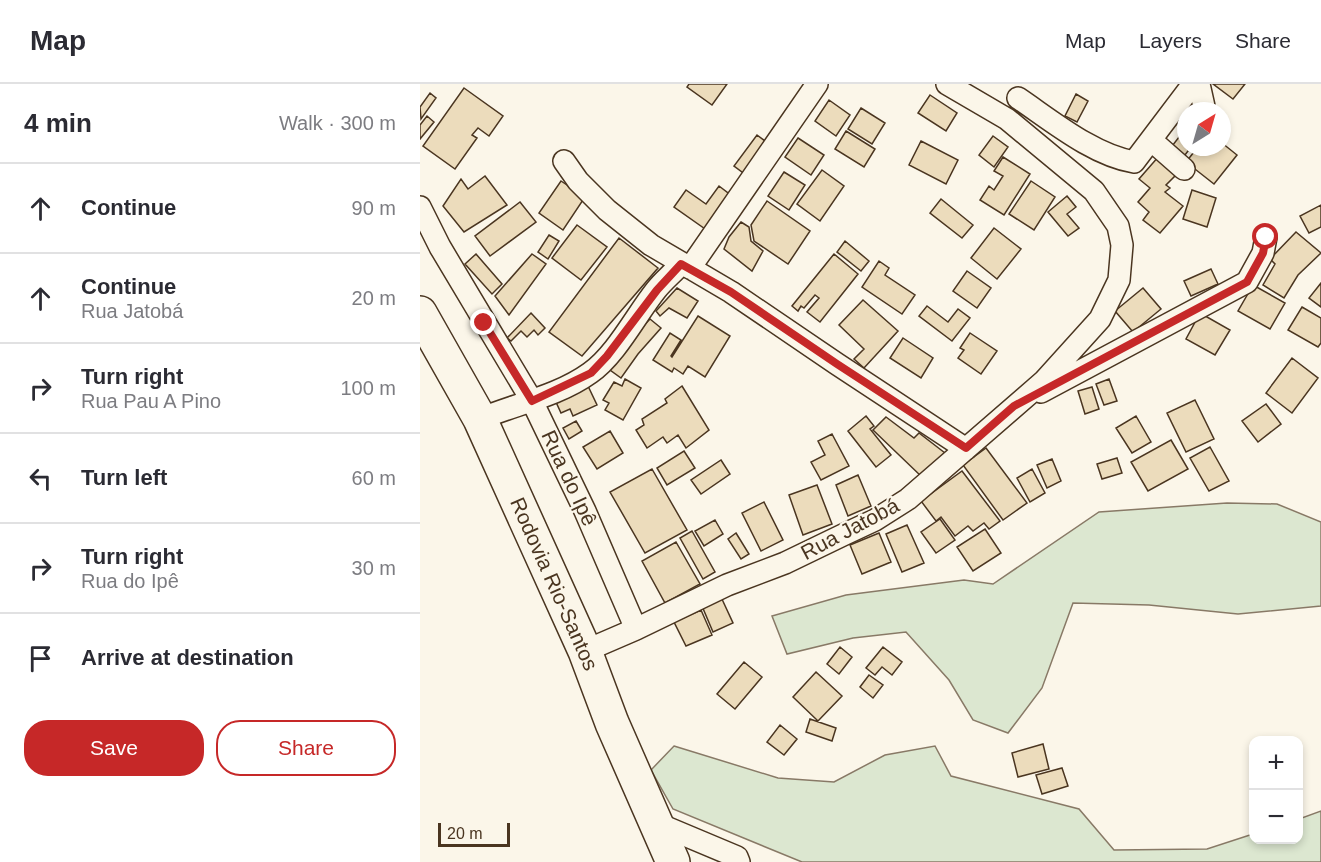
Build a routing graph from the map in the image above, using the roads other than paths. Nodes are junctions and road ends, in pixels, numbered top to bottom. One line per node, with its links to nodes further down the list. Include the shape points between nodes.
1 (817, 84): 13 (street)
2 (947, 84): 7 (street, Rua Jatobá)
3 (1193, 84): 8 (street)
4 (1199, 84): 6 (street)
5 (1022, 91): 7 (street); 8 (street, via 1086,143 1116,159 1134,162)
6 (1203, 102)
7 (1007, 119): 16 (street, Rua Jatobá, via 1094,190 1118,226 1122,245 1119,279 1100,319 1044,381)
8 (1151, 140): 10 (street)
9 (564, 161): 13 (street, via 607,210)
10 (1184, 169)
11 (420, 207): 15 (street, Rua do Ipê, via 445,257)
12 (1266, 237): 16 (street, via 1263,253 1247,282)
13 (686, 266): 15 (street, via 657,290 591,373); 18 (street)
14 (420, 313): 17 (highway, Rodovia Rio-Santos)
15 (532, 401): 17 (street); 19 (street, Rua do Ipê)
16 (1014, 406): 18 (street, Rua Jatobá)
17 (480, 419): 20 (highway, Rodovia Rio-Santos)
18 (966, 448): 19 (street, Rua Jatobá, via 908,499 875,520)
19 (636, 629): 20 (street, Rua Jatobá)
20 (585, 651): 21 (highway, Rodovia Rio-Santos)
21 (656, 823): 22 (street); 23 (highway, Rodovia Rio-Santos)
22 (742, 860)
23 (673, 862)

